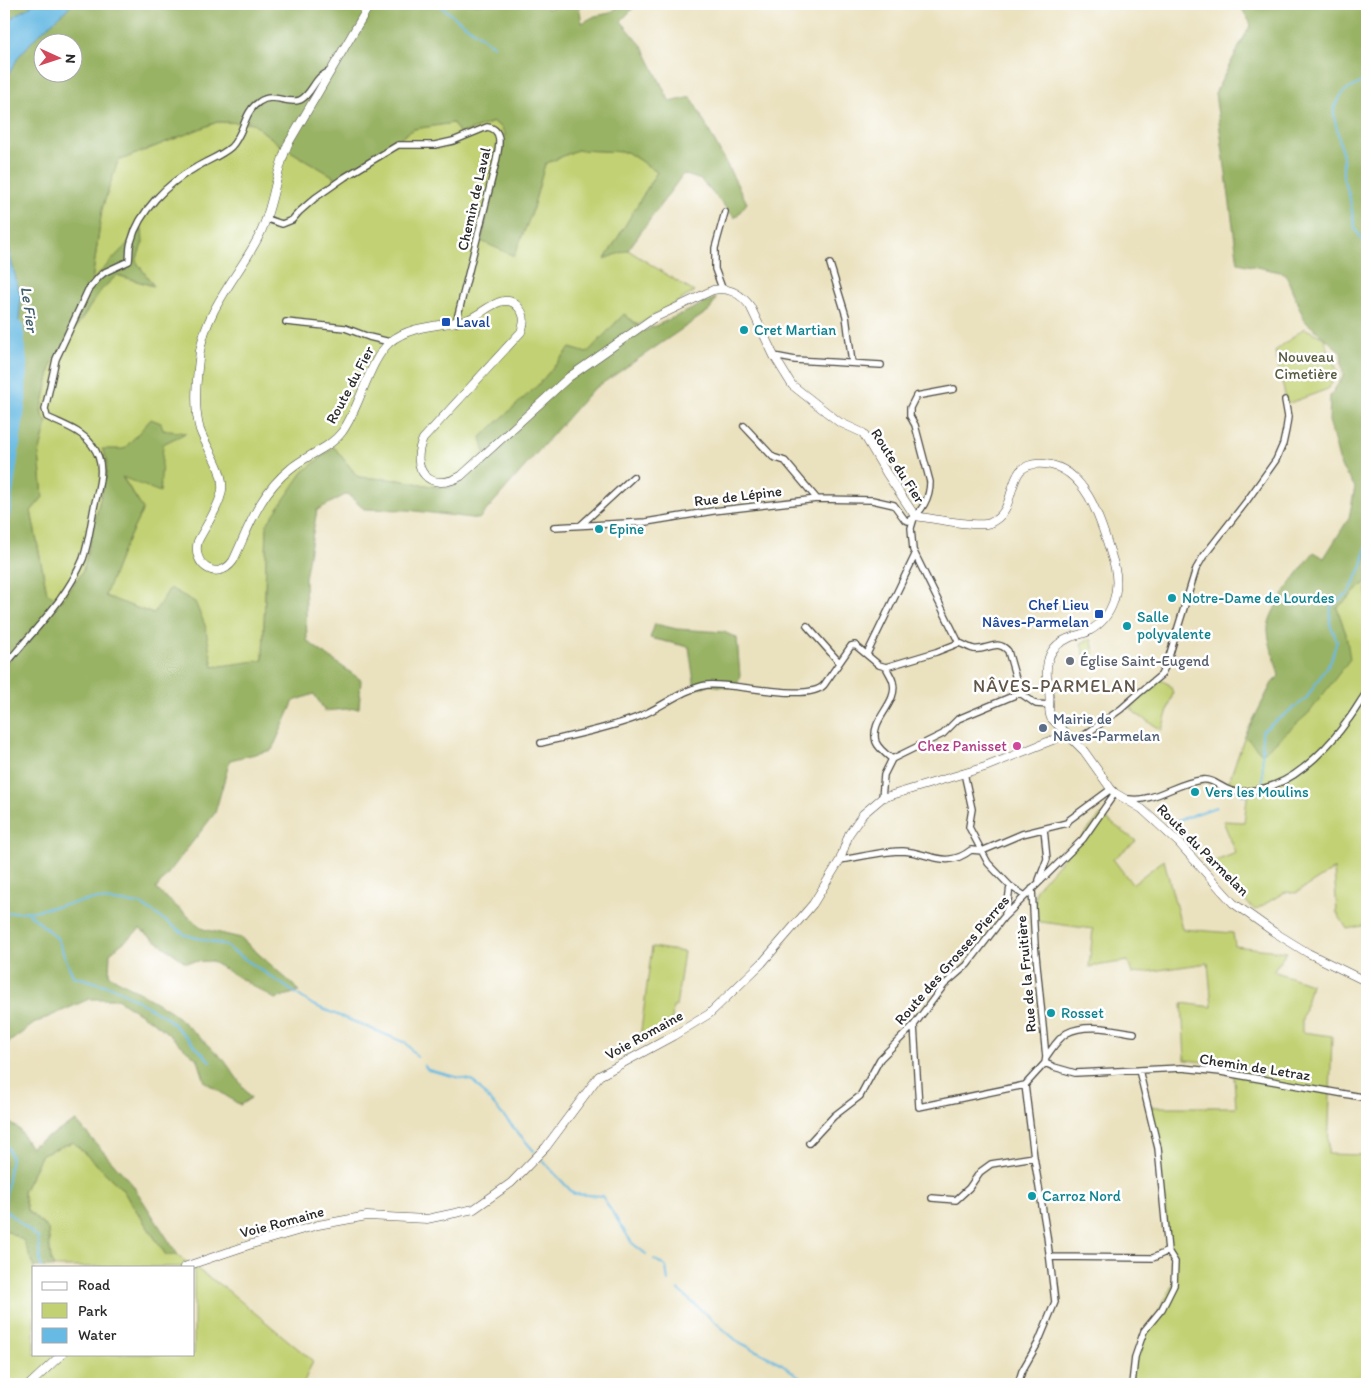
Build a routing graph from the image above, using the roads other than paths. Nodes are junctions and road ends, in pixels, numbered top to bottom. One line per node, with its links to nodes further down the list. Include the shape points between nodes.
1 (370, 4): 2 (main road, Route du Fier)
2 (332, 70): 4 (main road, Route du Fier, via 280,162); 26 (street, via 321,76 300,100 271,97 257,103 231,147 192,170 158,196 131,240 129,261 105,272 88,290 56,359 45,413 85,436 98,453 101,463 84,556 70,585)
3 (725, 212): 6 (street, via 715,248 715,269)
4 (266, 219): 8 (street, Chemin de Laval, via 282,224 292,220 315,198 398,145 435,144 453,141 487,127 496,130 498,149); 9 (main road, Route du Fier, via 260,235 212,314 200,351 197,415 222,481 222,492 196,548 200,562 208,569 216,571 229,567 258,504 275,483 290,468 339,436 351,419 377,359)
5 (830, 264): 11 (street, via 846,316)
6 (722, 288): 8 (main road, Route du Fier, via 652,320 569,377 460,476 443,483 426,477 420,470 417,454 423,439 521,332 524,318 517,304 506,301); 10 (main road, Route du Fier, via 744,298)
7 (286, 322): 9 (street, via 345,328)
8 (456, 323): 9 (main road, Route du Fier, via 414,330)
9 (390, 342)
10 (774, 356): 11 (street); 18 (main road, Route du Fier, via 792,385 839,422 863,433)
11 (852, 363): 12 (street)
12 (880, 365)
13 (954, 389): 18 (street, via 916,396 910,408 930,482 928,500)
14 (1285, 400): 32 (street, via 1288,417 1276,460 1196,569 1161,675)
15 (744, 426): 17 (street, via 773,457 785,462)
16 (633, 477): 19 (street)
17 (817, 499): 18 (street, Rue de Lépine, via 872,500 894,505 906,520); 19 (street, Rue de Lépine, via 646,522)
18 (915, 516): 21 (street, via 911,528); 30 (main road, Route du Fier, via 967,524 990,523 1008,506 1021,470 1041,463 1052,464 1074,476 1084,490 1094,506 1114,564 1116,592 1110,610 1100,623 1081,635 1060,642 1050,655 1046,675)
19 (581, 525): 20 (street, Rue de Lépine)
20 (554, 527)
21 (915, 555): 23 (street); 24 (street)
22 (806, 626): 25 (street)
23 (959, 643): 27 (street); 29 (street, via 975,649 996,644 1005,648)
24 (867, 654): 25 (street, via 855,645 851,646); 27 (street)
25 (838, 662): 33 (street, via 818,690 785,692 708,685 638,717)
26 (4, 667)
27 (886, 667): 34 (street, via 893,682 892,694 877,723 875,735 877,744)
28 (1367, 692): 38 (street, via 1332,740 1292,776 1274,785 1235,792 1204,780 1141,800)
29 (1020, 693): 30 (street, via 1036,704); 34 (street, via 958,719 943,734)
30 (1049, 704): 31 (main road, Route du Fier, via 1051,718)
31 (1063, 731): 32 (main road, Route du Parmelan); 35 (main road, Voie Romaine, via 1055,739)
32 (1075, 742): 36 (main road, Route du Parmelan)
33 (542, 744)
34 (892, 760): 37 (street, via 884,775)
35 (964, 773): 37 (main road, Voie Romaine); 40 (street, via 972,809 969,827)
36 (1113, 791): 38 (main road, Route du Parmelan); 39 (street, via 1067,822); 42 (street, Route des Grosses Pierres, via 1082,840)
37 (882, 798): 41 (main road, Voie Romaine, via 863,814 849,834)
38 (1124, 798): 47 (main road, Route du Parmelan, via 1142,809 1179,843 1234,903 1308,953)
39 (1044, 829): 40 (street, via 1010,838); 42 (street, via 1047,860)
40 (982, 851): 41 (street, via 971,850 962,856 942,859 901,851); 43 (street, via 988,863)
41 (840, 860): 59 (main road, Voie Romaine, via 813,904 762,963 709,1014 599,1076 546,1147 511,1183 474,1209 426,1219 367,1216 318,1225)
42 (1037, 884): 44 (street, Route des Grosses Pierres)
43 (1010, 886): 45 (street); 46 (street)
44 (1032, 889): 45 (street, Route des Grosses Pierres); 50 (street, Rue de la Fruitière)
45 (1026, 896): 46 (street, Route des Grosses Pierres)
46 (1003, 918): 48 (street, Route des Grosses Pierres, via 967,965 944,985)
47 (1367, 982)
48 (914, 1025): 52 (street, via 920,1107); 54 (street, Route des Grosses Pierres, via 880,1059 860,1096 834,1116)
49 (1134, 1033): 50 (street, via 1109,1028 1074,1030 1059,1040)
50 (1046, 1060): 51 (street, via 1075,1073); 52 (street)
51 (1139, 1070): 53 (street, Chemin de Letraz, via 1182,1068 1221,1072); 57 (street, via 1158,1148)
52 (1025, 1085): 55 (street)
53 (1367, 1098)
54 (809, 1143)
55 (1034, 1157): 56 (street, via 991,1164 956,1200); 58 (street)
56 (932, 1198)
57 (1168, 1251): 58 (street, via 1153,1258); 63 (street, via 1175,1262 1174,1286 1162,1309 1144,1331 1135,1357)
58 (1050, 1257): 62 (street, via 1055,1302)
59 (187, 1266)
60 (60, 1356): 61 (main road)
61 (30, 1384)
62 (1018, 1384)
63 (1132, 1384)

